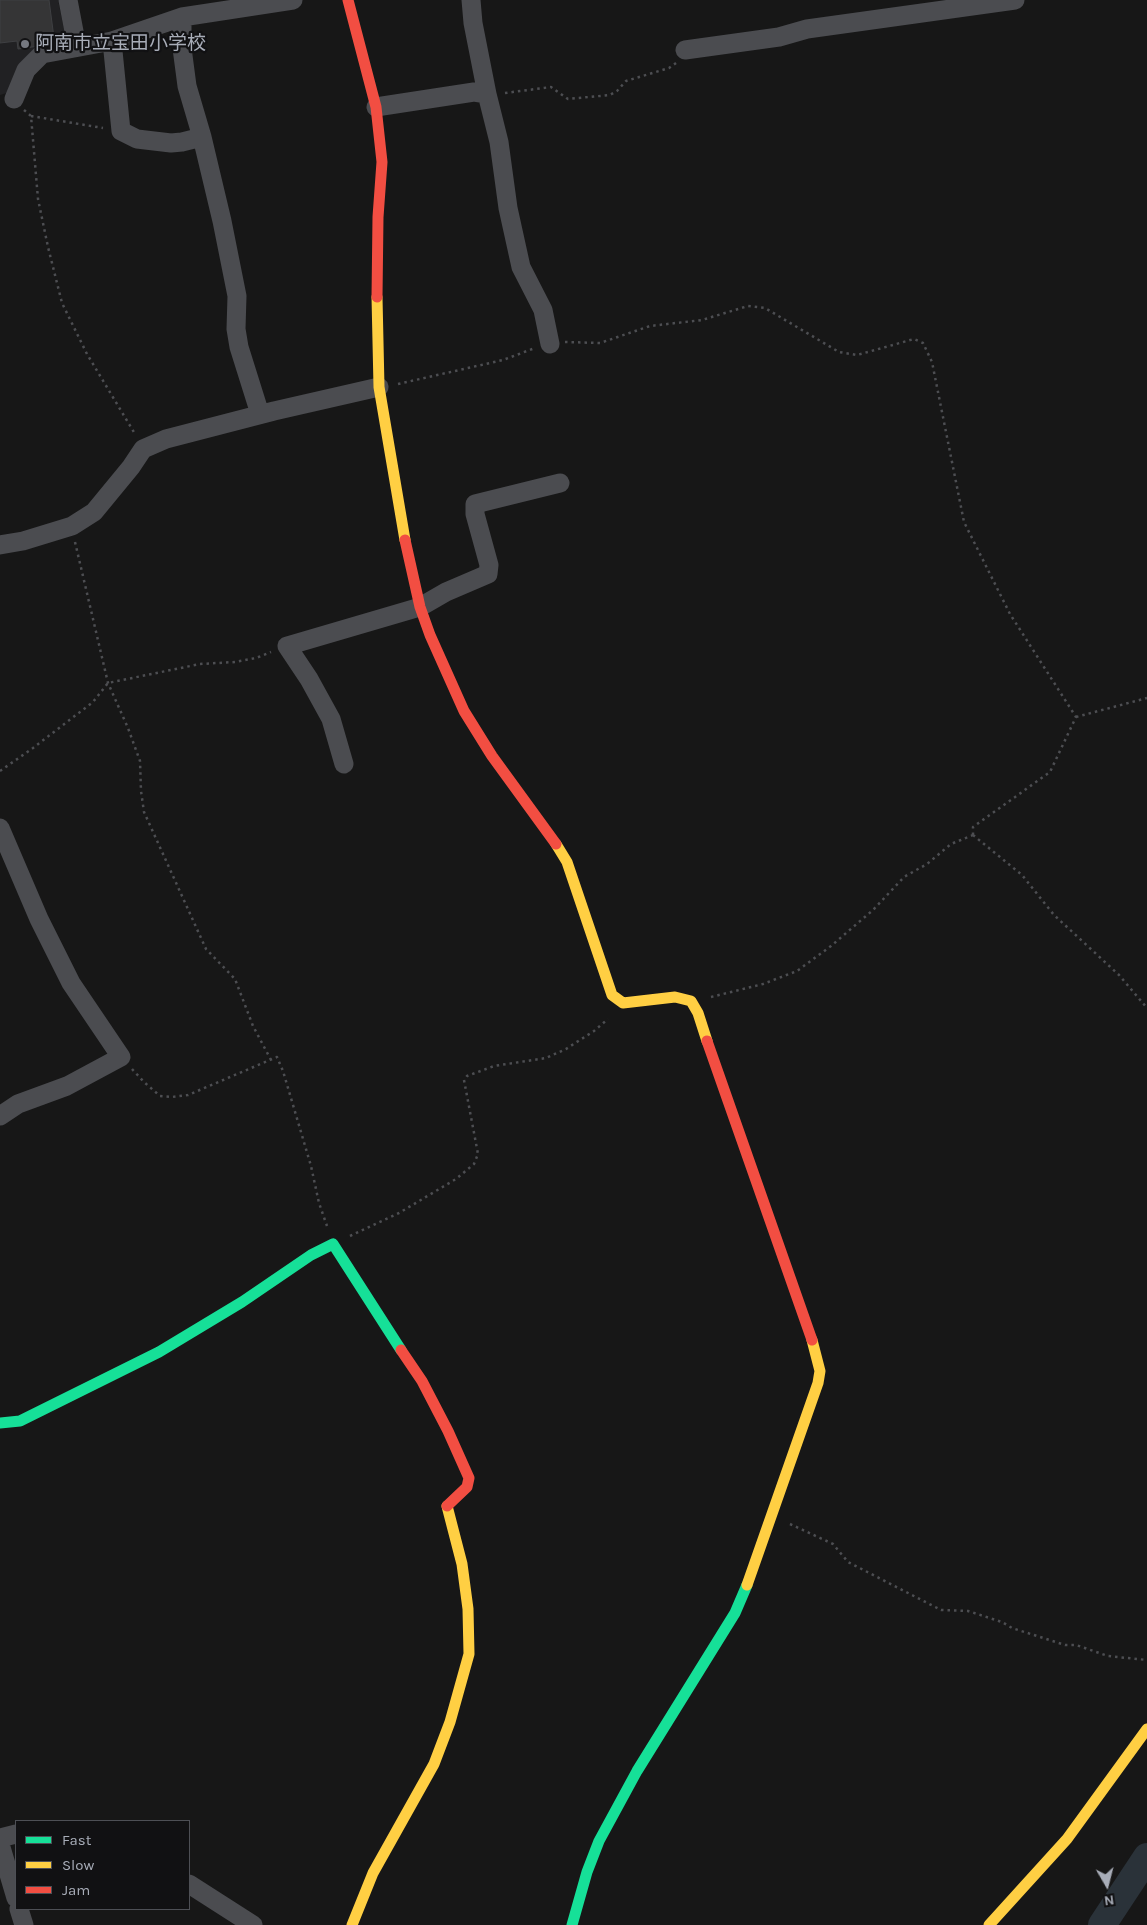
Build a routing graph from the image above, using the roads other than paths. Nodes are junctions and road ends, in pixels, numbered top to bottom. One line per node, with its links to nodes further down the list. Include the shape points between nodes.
1 (68, 0): 8 (street)
2 (294, 0): 6 (street)
3 (348, 0): 12 (street)
4 (471, 0): 10 (street)
5 (1015, 0): 9 (street)
6 (182, 17): 7 (street); 13 (street, via 187,86)
7 (112, 41): 8 (street); 13 (street, via 121,131 137,139 171,143)
8 (76, 47): 11 (street, via 42,54 26,70)
9 (685, 50)
10 (487, 94): 12 (street, via 474,92); 14 (street, via 521,267 544,310)
11 (14, 99)
12 (376, 107): 15 (street, via 382,162 377,287)
13 (202, 137): 16 (street, via 237,296 239,347)
14 (550, 344)
15 (379, 387): 16 (street); 19 (street, via 399,510)
16 (260, 414): 18 (street, via 166,439 143,449 94,512 72,526)
17 (560, 483): 19 (street, via 475,504 488,574 446,592)
18 (0, 545)
19 (420, 608): 20 (street, via 287,646 331,719); 34 (street, via 464,711 567,862 612,995 623,1003 675,997 691,1001 698,1013 814,1344 820,1371 752,1574 735,1613 637,1771 599,1841 586,1872)
20 (344, 764)
21 (0, 828): 22 (street, via 71,983 122,1057 67,1086 18,1104)
22 (0, 1116)
23 (0, 1423): 33 (street, via 20,1421 159,1352 242,1302 311,1255 334,1244 422,1381 469,1478 467,1487 447,1506 462,1564 470,1654 434,1764 373,1873)
24 (1147, 1729): 35 (street, via 1067,1839)
25 (15, 1834): 26 (street)
26 (0, 1838)
27 (0, 1844): 29 (street)
28 (190, 1885): 32 (street)
29 (15, 1895)
30 (20, 1910): 31 (street)
31 (24, 1925)
32 (253, 1925)
33 (352, 1925)
34 (572, 1925)
35 (989, 1925)

